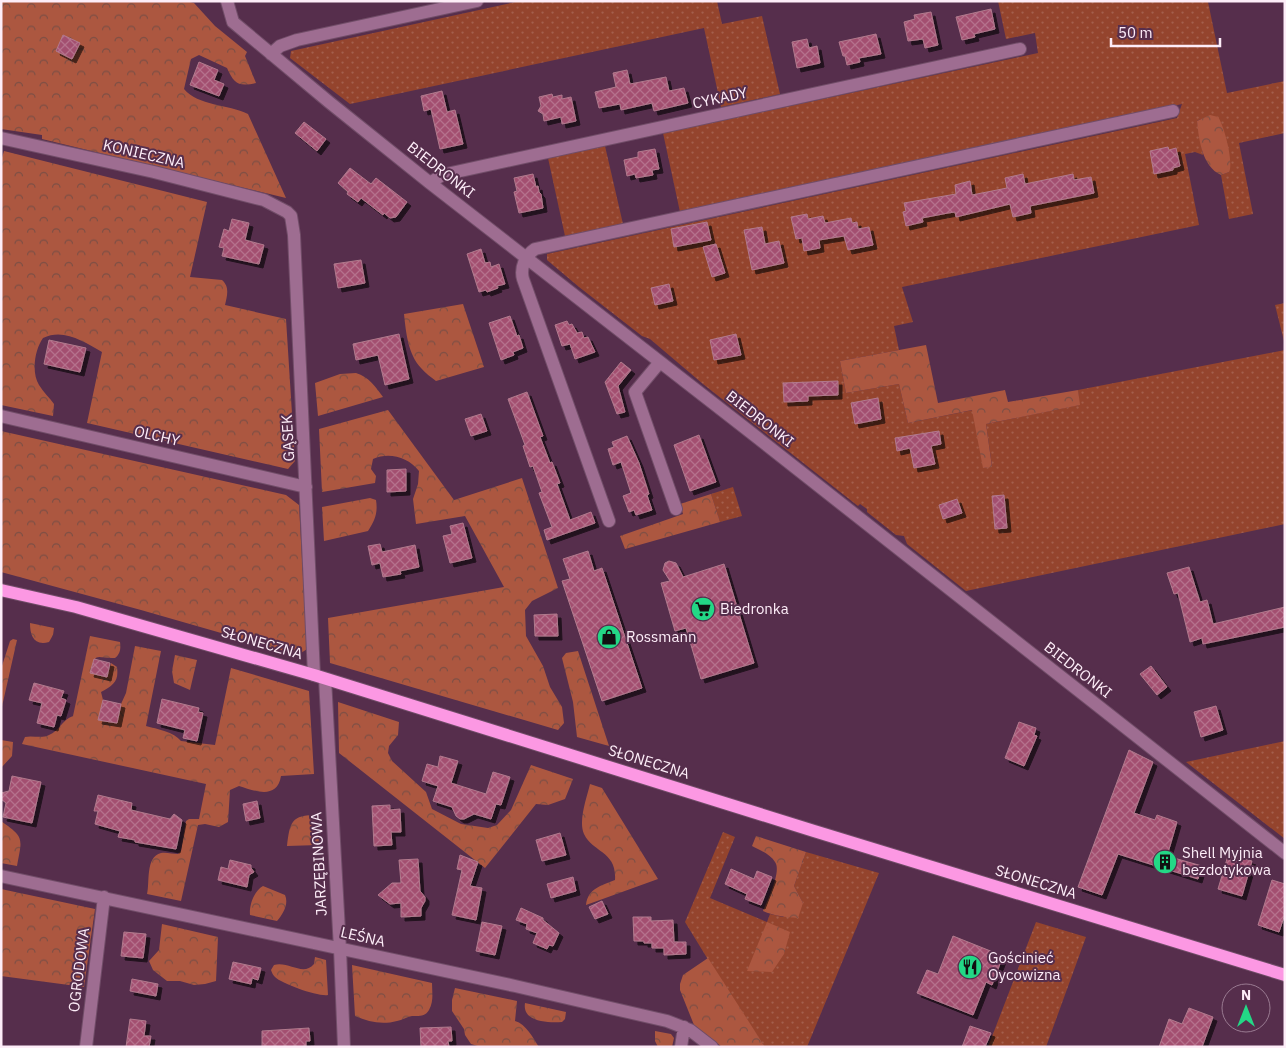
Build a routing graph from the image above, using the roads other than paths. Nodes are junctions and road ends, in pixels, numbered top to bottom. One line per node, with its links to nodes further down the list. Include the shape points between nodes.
1 (477, 1): 4 (street, via 297,40)
2 (224, 2): 4 (street, BIEDRONKI, via 233,22)
3 (1020, 49): 7 (street, CYKADY, via 442,175)
4 (270, 54): 7 (street, BIEDRONKI)
5 (1172, 111): 9 (street, via 535,249)
6 (1, 138): 8 (street, KONIECZNA, via 224,189)
7 (430, 183): 9 (street, BIEDRONKI)
8 (278, 207): 12 (street, GĄSEK, via 291,216 294,235)
9 (527, 257): 10 (street, BIEDRONKI); 14 (street, via 522,279)
10 (660, 362): 13 (street, via 635,392); 17 (street, BIEDRONKI)
11 (1, 416): 12 (street, OLCHY)
12 (306, 487): 16 (street, GĄSEK)
13 (676, 509)
14 (609, 521)
15 (1, 590): 16 (main road, SŁONECZNA, via 76,606)
16 (320, 677): 20 (street, JARZĘBINOWA); 21 (main road, SŁONECZNA)
17 (1285, 854)
18 (1, 876): 19 (street, LEŚNA)
19 (104, 897): 20 (street, LEŚNA); 23 (street, OGRODOWA)
20 (340, 949): 22 (street, LEŚNA, via 590,1003); 24 (street, JARZĘBINOWA)
21 (1285, 975)
22 (684, 1027): 25 (street); 26 (street, LEŚNA)
23 (86, 1047)
24 (344, 1047)
25 (681, 1047)
26 (712, 1047)

